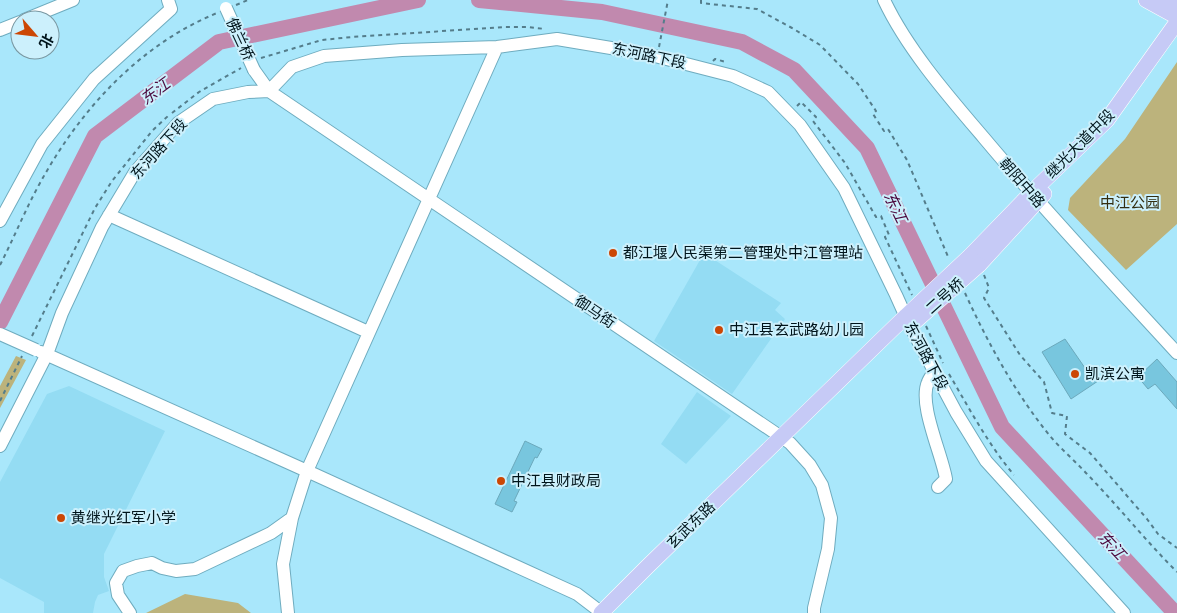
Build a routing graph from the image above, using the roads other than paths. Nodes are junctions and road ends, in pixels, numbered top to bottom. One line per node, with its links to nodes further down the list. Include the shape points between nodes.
1 (72, 0): 8 (street)
2 (168, 0): 18 (street, via 170,9 94,79 42,144)
3 (884, 0): 15 (street, 朝阳中路, via 894,22 950,98)
4 (1146, 0): 9 (main road)
5 (1168, 0): 6 (main road)
6 (1177, 4)
7 (225, 7): 13 (street, 佛兰桥, bridge)
8 (48, 10)
9 (1177, 16)
10 (1177, 22): 15 (main road, 继光大道中段, via 1107,120)
11 (1177, 39): 15 (main road, 继光大道中段, via 1115,127)
12 (497, 47): 14 (street, 东河路下段, via 324,56 292,67); 16 (street); 20 (street, 东河路下段, via 557,39 647,54 733,76 768,92 800,125 844,188)
13 (253, 65): 14 (street, 御马街)
14 (270, 91): 16 (street, 御马街); 17 (street, 东河路下段, via 213,99 178,123 135,172)
15 (1034, 197): 19 (main road, 继光大道中段); 24 (street, 朝阳中路)
16 (428, 199): 21 (street); 26 (street, 御马街)
17 (109, 215): 21 (street); 23 (street, 东河路下段, via 62,313)
18 (0, 221)
19 (977, 262): 20 (main road, 二号桥, bridge)
20 (908, 321): 25 (street, 东河路下段); 26 (main road, 二号桥)
21 (368, 332): 28 (street)
22 (0, 334): 23 (street, bridge)
23 (34, 350): 27 (street, 东河路下段); 28 (street)
24 (1177, 353)
25 (934, 372): 29 (street, via 927,383 925,404 944,466 946,479); 36 (street, 东河路下段, via 986,461)
26 (786, 441): 33 (main road, 玄武东路, via 648,566); 34 (main road, 玄武东路); 35 (street, 御马街, via 810,465 822,485 831,518)
27 (0, 446)
28 (307, 471): 30 (street); 33 (street, via 577,594)
29 (938, 487)
30 (292, 518): 31 (street, via 271,533 195,569 176,570 152,563 123,571 116,582 118,595); 32 (street, via 283,564)
31 (130, 613)
32 (288, 613)
33 (602, 613)
34 (615, 613)
35 (814, 613)
36 (1124, 613)

